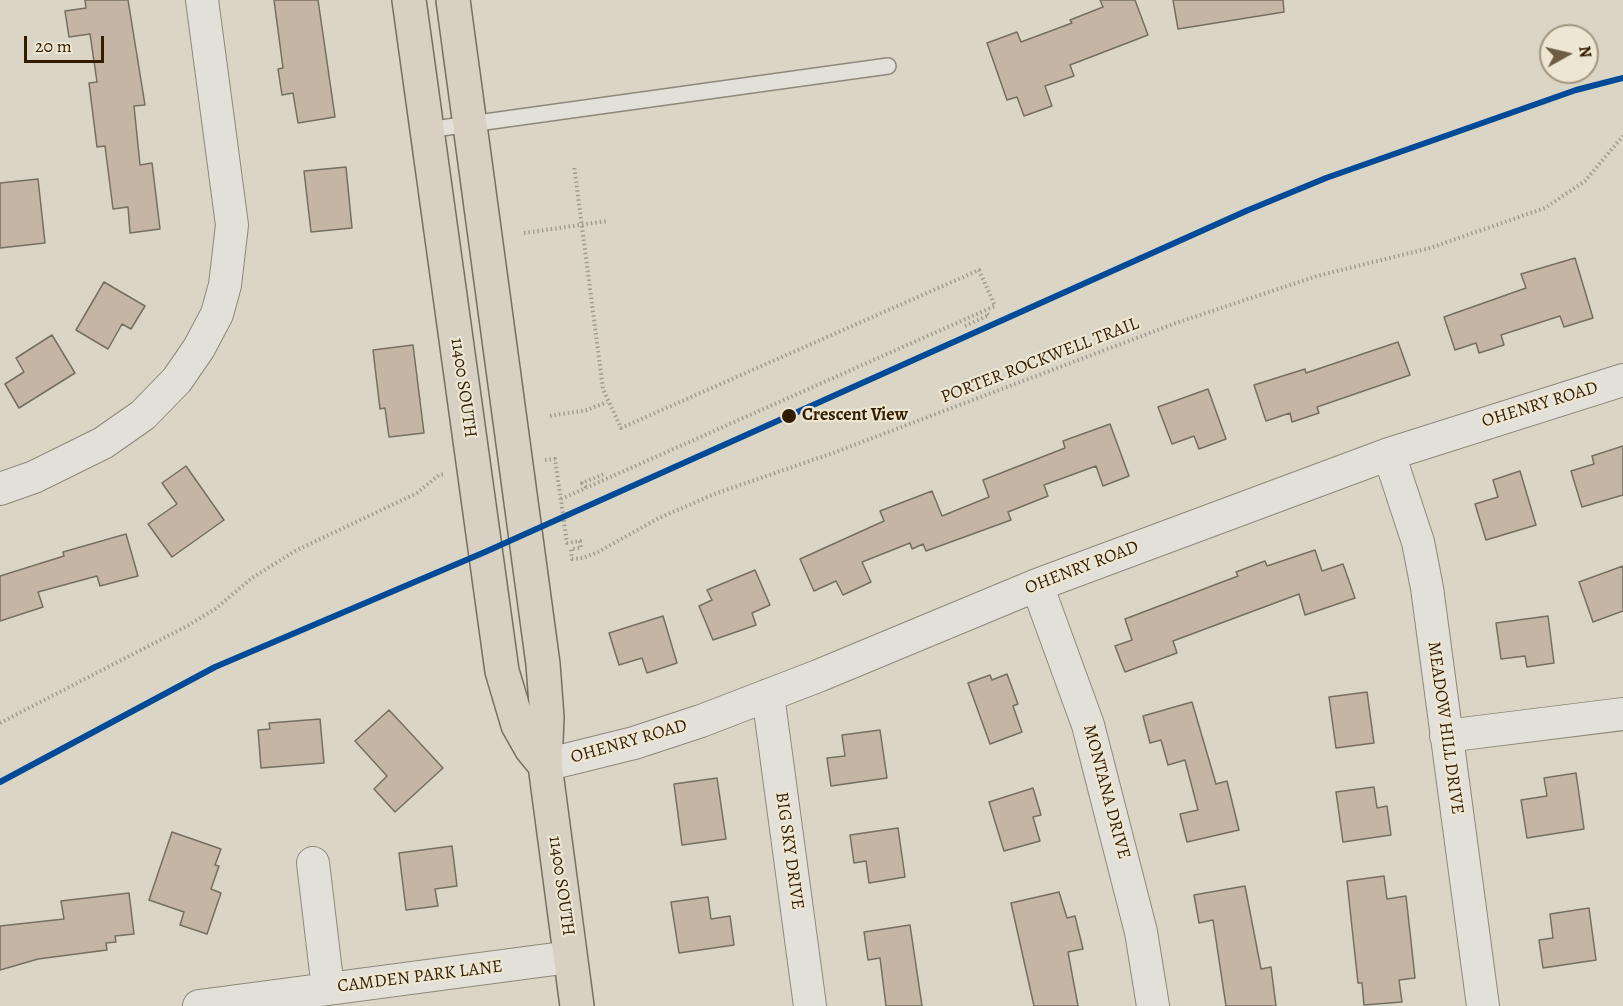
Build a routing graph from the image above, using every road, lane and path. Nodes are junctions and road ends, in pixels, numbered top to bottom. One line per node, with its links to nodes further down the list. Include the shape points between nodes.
1 (202, 0): 22 (street, via 232,225 225,285 217,314 177,380 143,415 103,443)
2 (409, 0): 6 (main road, 11400 SOUTH)
3 (453, 0): 5 (main road, 11400 SOUTH)
4 (888, 66): 5 (lane)
5 (470, 124): 6 (lane); 29 (main road, 11400 SOUTH, via 543,664)
6 (427, 130): 29 (main road, 11400 SOUTH, via 502,671 518,725)
7 (1623, 136): 23 (path, PORTER ROCKWELL TRAIL, via 1585,181 1545,208 1430,248 1317,276 1185,320 833,453 717,492 591,555 572,559 571,549 581,548 580,541 567,543)
8 (574, 165): 10 (path)
9 (607, 221): 10 (path)
10 (582, 225): 11 (path); 15 (path, via 603,389)
11 (524, 233)
12 (972, 316): 13 (path, via 987,311 989,315); 15 (path, via 995,306 979,270 621,429); 21 (path)
13 (965, 326)
14 (1623, 380): 17 (street, OHENRY ROAD)
15 (608, 402): 16 (path)
16 (550, 416)
17 (1389, 454): 24 (street, OHENRY ROAD); 28 (street, MEADOW HILL DRIVE, via 1418,542)
18 (555, 459): 23 (path, PORTER ROCKWELL TRAIL)
19 (604, 474): 21 (path, via 582,483 584,487)
20 (439, 475): 27 (path, via 417,493 295,551 189,625)
21 (603, 481): 23 (path)
22 (0, 489)
23 (561, 499)
24 (1037, 585): 25 (street, OHENRY ROAD); 36 (street, MONTANA DRIVE, via 1100,767 1141,932)
25 (768, 695): 29 (street, OHENRY ROAD, via 634,743); 35 (street, BIG SKY DRIVE)
26 (1623, 714): 28 (street)
27 (0, 723)
28 (1446, 736): 37 (street, MEADOW HILL DRIVE)
29 (545, 765): 31 (main road, 11400 SOUTH)
30 (313, 863): 32 (street)
31 (570, 957): 32 (street, CAMDEN PARK LANE); 34 (main road, 11400 SOUTH)
32 (328, 989): 33 (street, CAMDEN PARK LANE)
33 (199, 1006)
34 (577, 1006)
35 (810, 1006)
36 (1154, 1006)
37 (1483, 1006)

